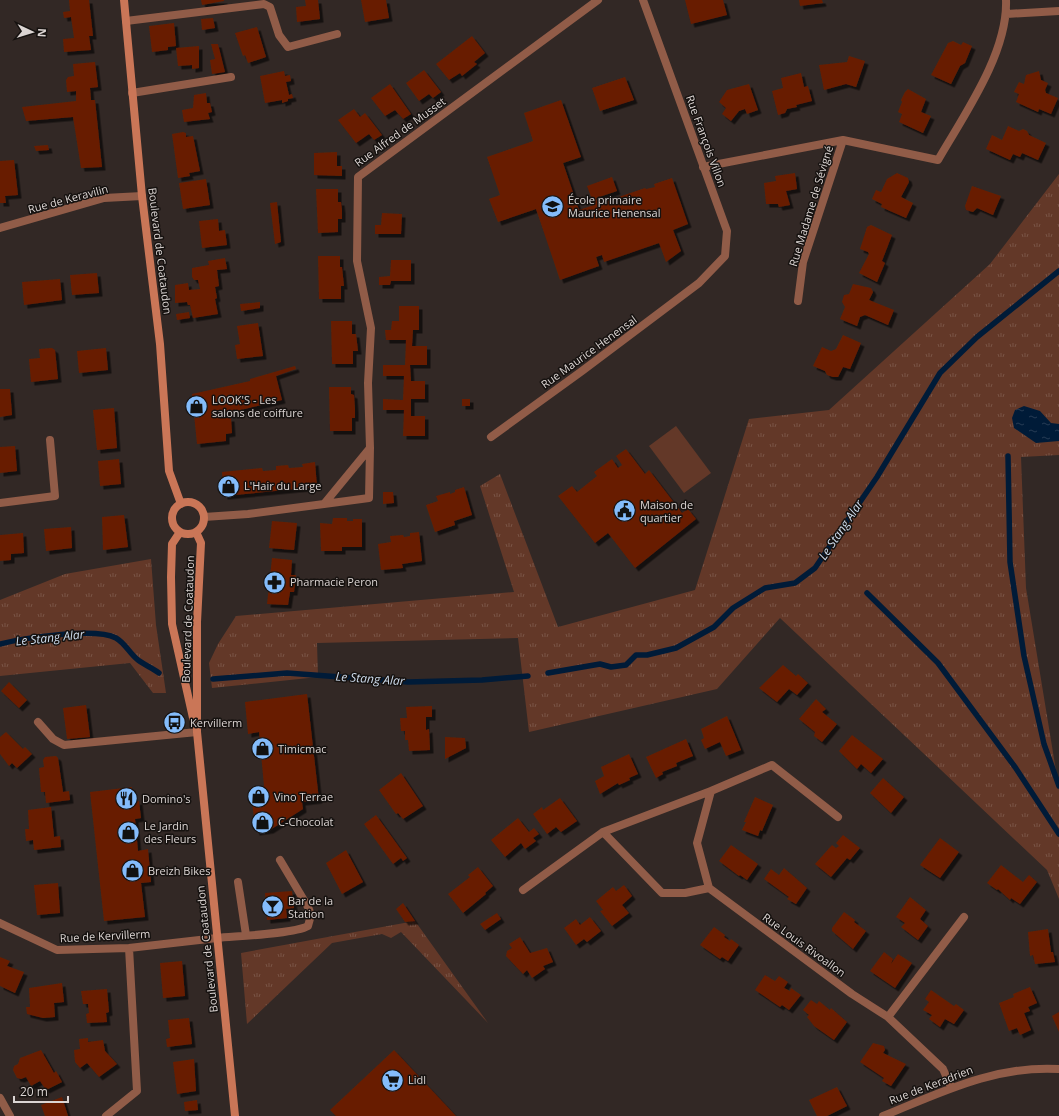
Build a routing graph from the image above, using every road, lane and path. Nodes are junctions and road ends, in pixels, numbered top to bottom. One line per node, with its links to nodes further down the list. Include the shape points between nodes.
1 (124, 0): 7 (main road, Boulevard de Coataudon)
2 (598, 0): 19 (street, Rue Alfred de Musset, via 358,177 357,261 371,328 368,383)
3 (643, 0): 12 (street, Rue François Villon)
4 (1006, 0): 6 (street, Rue Madame de Sévigné)
5 (1059, 11): 6 (street)
6 (1007, 14): 11 (street, Rue Madame de Sévigné, via 1000,46 938,160)
7 (126, 21): 8 (street, via 264,4 270,7 280,35 288,47); 10 (main road, Boulevard de Coataudon)
8 (337, 34)
9 (231, 77): 10 (street)
10 (132, 93): 13 (main road, Boulevard de Coataudon)
11 (843, 140): 12 (street, Rue Madame de Sévigné); 16 (street, Rue Madame de Sévigné, via 804,262)
12 (703, 167): 15 (street, Rue François Villon, via 726,231 725,256)
13 (142, 196): 14 (street, Rue de Keravilin, via 104,198); 21 (main road, Boulevard de Coataudon, via 160,344 169,472)
14 (0, 228)
15 (699, 283): 17 (street, Rue Maurice Henensal)
16 (798, 301)
17 (491, 437)
18 (50, 440): 20 (street, via 55,496)
19 (370, 448): 22 (street); 22 (street, Rue Alfred de Musset, via 369,498)
20 (0, 503)
21 (180, 504): 23 (main road, via 194,503 201,508); 24 (main road, via 172,517 174,526)
22 (324, 504): 23 (street, Rue Alfred de Musset)
23 (204, 517): 25 (main road, via 202,526)
24 (180, 532): 25 (main road); 27 (main road, Boulevard de Coataudon, via 172,544 172,624)
25 (196, 532): 27 (main road, Boulevard de Coataudon, via 201,543 197,622)
26 (38, 722): 27 (street, via 53,739 64,745)
27 (197, 732): 38 (main road, Boulevard de Coataudon)
28 (711, 791): 29 (street, via 772,764); 30 (street); 33 (street, via 697,843)
29 (838, 817)
30 (603, 832): 33 (street, via 662,893 685,893); 34 (street)
31 (280, 860): 37 (street, Rue de Kervillerm, via 308,907 310,922 303,928)
32 (238, 882): 37 (street)
33 (708, 888): 40 (street, Rue Louis Rivoallon)
34 (523, 890)
35 (964, 917): 40 (street)
36 (0, 924): 39 (street, Rue de Kervillerm, via 57,950)
37 (246, 934): 38 (street, Rue de Kervillerm)
38 (217, 938): 39 (street, Rue de Kervillerm); 46 (main road, Boulevard de Coataudon)
39 (129, 948): 45 (street, via 137,1091)
40 (888, 1018): 42 (street, Rue Louis Rivoallon, via 942,1068)
41 (1059, 1069): 42 (street, Rue de Keradrien, via 1027,1069 999,1073)
42 (951, 1087): 47 (street, Rue de Keradrien)
43 (0, 1098): 44 (street)
44 (10, 1116)
45 (106, 1116)
46 (235, 1116)
47 (883, 1116)

